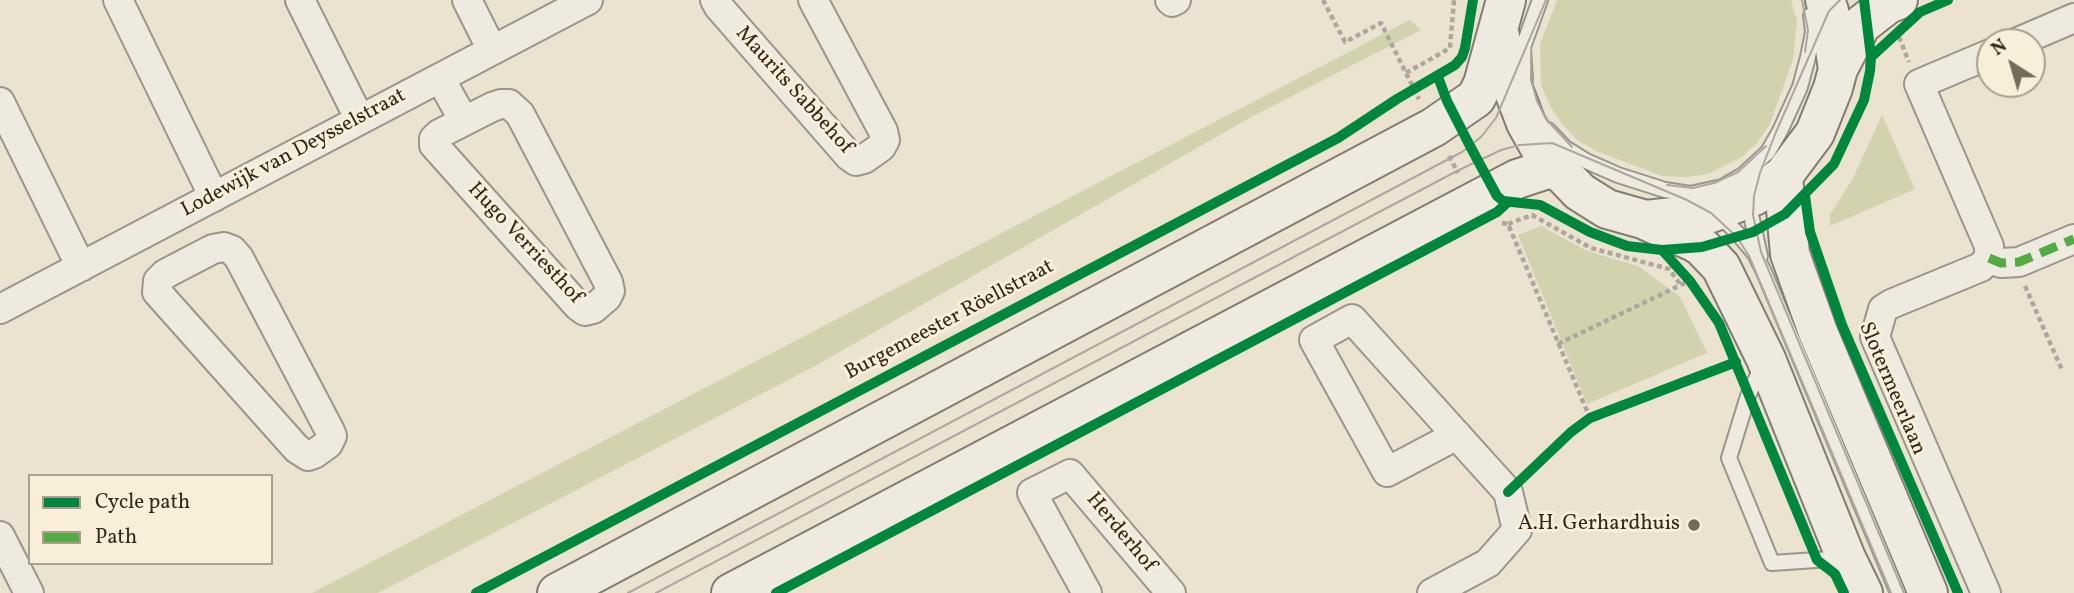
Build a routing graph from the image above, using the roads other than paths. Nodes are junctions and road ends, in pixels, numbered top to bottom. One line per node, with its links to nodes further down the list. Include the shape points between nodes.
1 (118, 0): 24 (street)
2 (300, 0): 20 (street)
3 (467, 0): 15 (street)
4 (588, 0): 15 (street, Lodewijk van Deysselstraat)
5 (715, 0): 6 (street, Maurits Sabbehof, via 849,156 856,161 864,159 881,147 883,131)
6 (813, 0)
7 (1170, 0): 8 (street)
8 (1176, 0)
9 (1540, 0): 14 (lane)
10 (1820, 7): 17 (street); 23 (lane, via 1800,87 1768,152)
11 (2074, 18): 13 (street)
12 (1897, 25): 17 (street, via 1888,4 1861,25)
13 (2046, 30)
14 (1508, 35): 22 (street, via 1526,123 1540,149); 38 (street, via 1476,98 1434,127)
15 (492, 50): 18 (street, Lodewijk van Deysselstraat)
16 (1976, 60): 28 (street, via 1919,84 1989,246)
17 (1838, 69): 23 (street, via 1815,134)
18 (440, 78): 20 (street, Lodewijk van Deysselstraat); 21 (street)
19 (0, 102): 30 (street)
20 (360, 120): 24 (street, Lodewijk van Deysselstraat)
21 (464, 121): 21 (street, Hugo Verriesthof, via 501,104 509,104 520,114 608,282 610,290 601,304 585,311 578,306 437,150 434,139)
22 (1570, 164): 23 (lane, via 1665,190); 26 (street, via 1580,192 1625,216); 39 (street, via 1517,179 1499,212)
23 (1738, 189): 26 (street); 31 (lane); 31 (lane, via 1740,236); 45 (street, via 1790,254)
24 (214, 197): 25 (street, Lodewijk van Deysselstraat)
25 (159, 226): 29 (street); 30 (street, Lodewijk van Deysselstraat)
26 (1631, 236): 33 (street, via 1694,242 1702,247 1697,281)
27 (2074, 239): 28 (street, via 2019,262)
28 (1989, 258): 46 (street, Slotermeerlaan, via 1982,267 1883,309 1875,337)
29 (181, 266): 29 (street, via 158,281 161,298 302,454 322,450 331,441 330,430 239,258 225,247)
30 (81, 267): 32 (street, Lodewijk van Deysselstraat)
31 (1764, 272): 44 (lane)
32 (0, 309)
33 (1766, 359): 36 (street); 36 (lane, via 1748,396 1728,458 1772,563)
34 (1457, 435): 34 (street, via 1387,472 1314,340 1352,319); 42 (street, via 1508,492 1517,530 1488,563)
35 (0, 536): 37 (street)
36 (1846, 558): 43 (street)
37 (29, 593)
38 (557, 593)
39 (731, 593)
40 (1087, 593): 41 (street, Herderhof, via 1032,493 1070,474)
41 (1171, 593)
42 (1432, 593)
43 (1863, 593)
44 (1898, 593)
45 (1928, 593)
46 (1986, 593)

